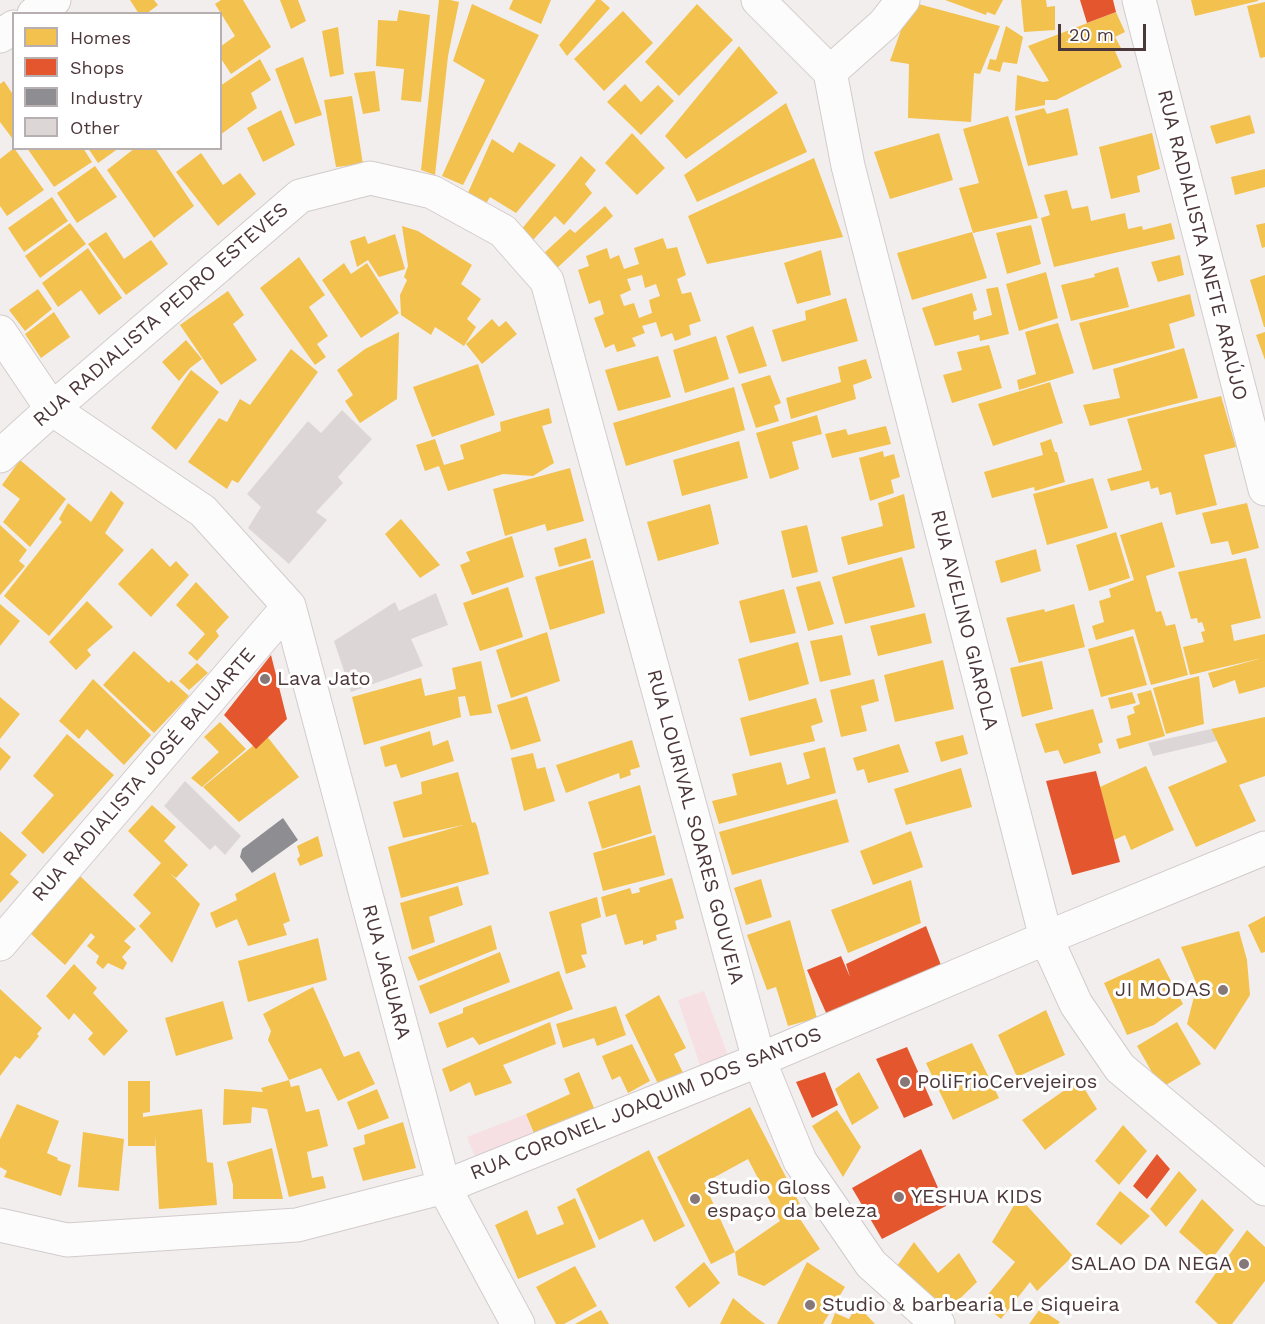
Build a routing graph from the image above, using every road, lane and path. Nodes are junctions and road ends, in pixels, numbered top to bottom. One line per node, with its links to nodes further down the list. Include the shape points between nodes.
1 (54, 0): 5 (street)
2 (758, 0): 6 (street)
3 (903, 0): 6 (street, via 884,24)
4 (1139, 0): 11 (street, RUA RADIALISTA ANETE ARAÚJO)
5 (37, 12)
6 (830, 72): 14 (street, RUA AVELINO GIAROLA, via 848,166)
7 (547, 281): 9 (street, RUA RADIALISTA PEDRO ESTEVES, via 503,231 432,192 370,178 300,196); 16 (street, RUA LOURIVAL SOARES GOUVEIA)
8 (0, 332): 9 (street)
9 (52, 409): 10 (street, RUA RADIALISTA PEDRO ESTEVES); 12 (street, via 203,511)
10 (0, 456)
11 (1265, 489)
12 (289, 606): 15 (street, RUA RADIALISTA JOSÉ BALUARTE); 17 (street, RUA JAGUARA)
13 (1265, 848): 14 (street, RUA CORONEL JOAQUIM DOS SANTOS)
14 (1046, 938): 16 (street, RUA CORONEL JOAQUIM DOS SANTOS); 18 (street, RUA AVELINO GIAROLA, via 1076,1004 1119,1068)
15 (0, 944)
16 (759, 1060): 17 (street, RUA CORONEL JOAQUIM DOS SANTOS); 21 (street, RUA LOURIVAL SOARES GOUVEIA, via 800,1161 871,1264)
17 (444, 1187): 19 (street, RUA CORONEL JOAQUIM DOS SANTOS, via 297,1224 67,1240); 20 (street, RUA JAGUARA)
18 (1265, 1189)
19 (0, 1225)
20 (518, 1324)
21 (938, 1324)

